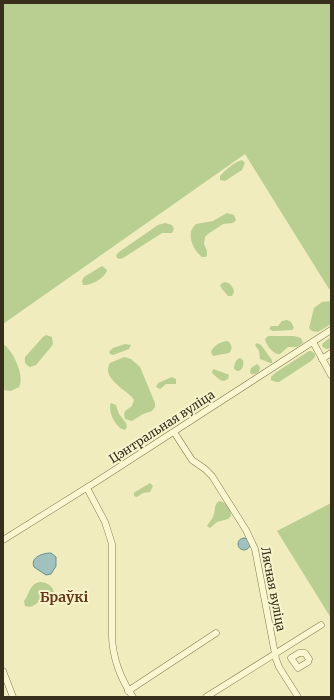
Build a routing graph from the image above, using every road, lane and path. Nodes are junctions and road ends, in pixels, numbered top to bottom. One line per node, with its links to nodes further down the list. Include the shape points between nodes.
1 (331, 330): 2 (street, Цэнтральная вуліца)
2 (313, 342): 4 (street); 6 (street, Цэнтральная вуліца)
3 (331, 353): 4 (street)
4 (322, 359): 5 (street)
5 (331, 375)
6 (174, 432): 7 (street, Цэнтральная вуліца); 11 (street, Лясная вуліца, via 192,460 212,476 249,535 257,558)
7 (87, 488): 8 (street, Цэнтральная вуліца); 13 (street, via 105,522 112,544 112,644 116,666)
8 (3, 540)
9 (321, 625): 11 (street)
10 (216, 633): 13 (street)
11 (274, 654): 16 (street); 17 (street, Лясная вуліца)
12 (3, 671): 14 (street)
13 (128, 691): 15 (street)
14 (13, 697)
15 (133, 697)
16 (206, 697)
17 (298, 697)

